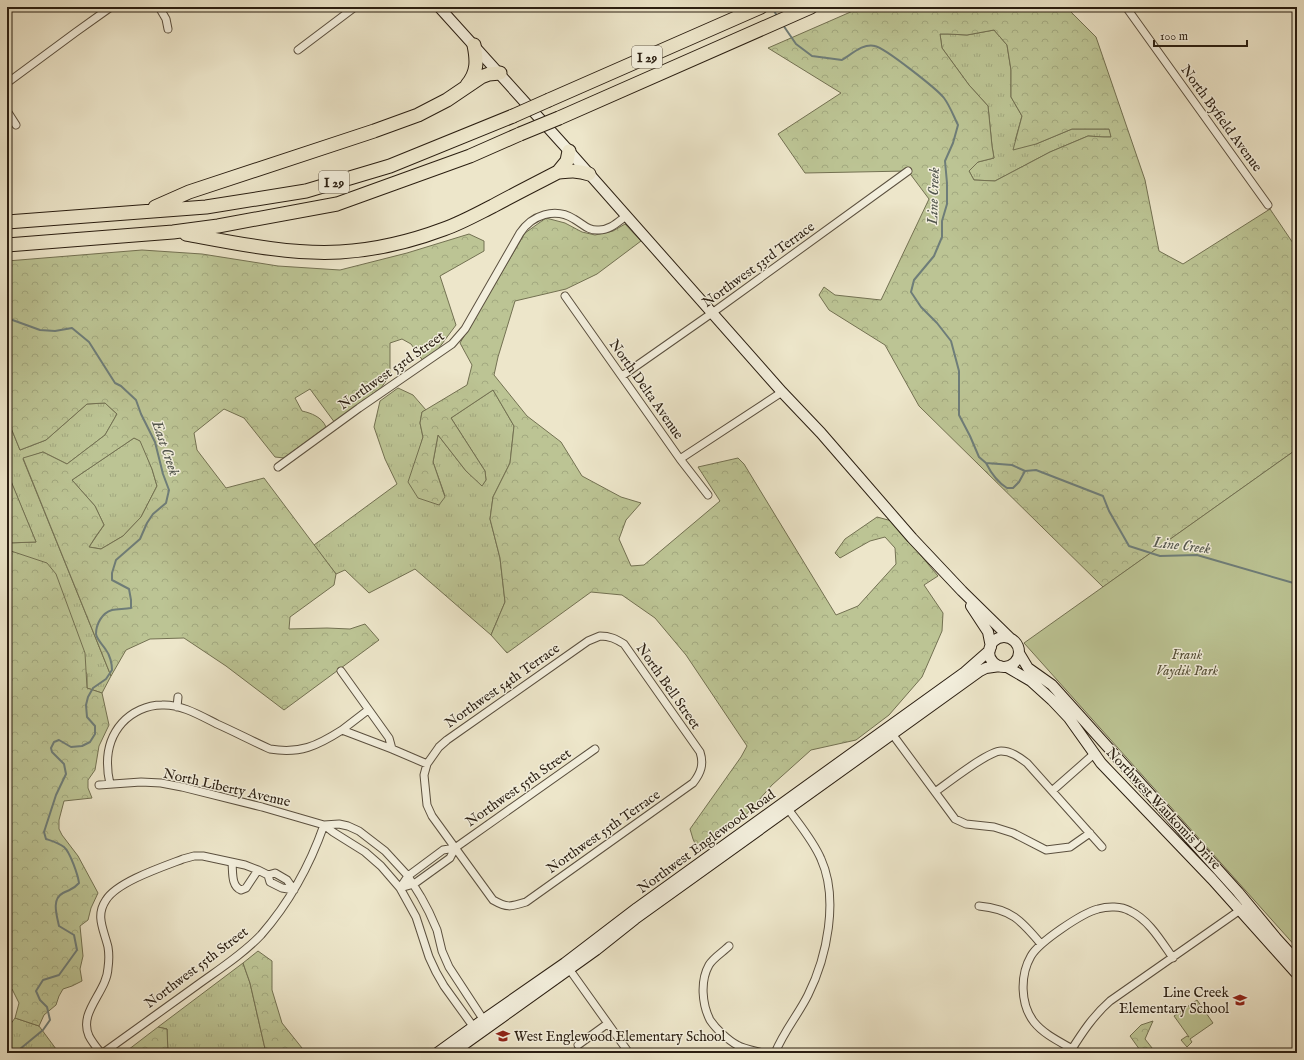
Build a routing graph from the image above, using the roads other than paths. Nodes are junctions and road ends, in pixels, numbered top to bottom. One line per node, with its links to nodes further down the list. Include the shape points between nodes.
1 (111, 7): 14 (street)
2 (158, 7): 10 (street, via 166,19)
3 (355, 7): 12 (street)
4 (439, 7): 11 (main road)
5 (761, 7): 23 (highway, I 29, bridge, via 513,116 390,166 306,191 206,207)
6 (1126, 7): 22 (street, North Byfield Avenue)
7 (1290, 7): 9 (street)
8 (808, 8): 26 (highway, I 29, bridge, via 470,156 337,204)
9 (1297, 8)
10 (168, 30)
11 (474, 45): 13 (main road); 15 (highway, via 476,67)
12 (298, 50)
13 (500, 74): 15 (highway, via 489,74); 18 (main road)
14 (7, 83)
15 (467, 85): 23 (highway, via 447,100 418,115 189,192)
16 (7, 111): 17 (street)
17 (16, 125)
18 (569, 151): 20 (highway, via 567,161); 21 (main road)
19 (908, 171): 29 (street, Northwest 53rd Terrace)
20 (558, 172): 21 (highway, via 572,170); 26 (highway, via 445,229 383,246 341,252 311,252 244,245)
21 (589, 174): 24 (main road)
22 (1268, 205)
23 (147, 211): 25 (highway, I 29)
24 (626, 216): 29 (main road); 33 (street, Northwest 53rd Street, via 609,228 600,230 587,228 562,214 547,214 533,219 520,233 464,329 452,344)
25 (7, 222)
26 (173, 232): 27 (highway, I 29)
27 (7, 245)
28 (565, 296): 30 (street, North Delta Avenue)
29 (712, 313): 30 (street, Northwest 53rd Terrace); 31 (main road)
30 (622, 376): 32 (street, North Delta Avenue)
31 (782, 392): 32 (street); 35 (main road)
32 (680, 459): 34 (street, North Delta Avenue)
33 (278, 467)
34 (708, 495)
35 (962, 591): 37 (main road); 38 (main road, via 988,632)
36 (600, 636): 50 (street, Northwest 54th Terrace, via 588,641 447,740); 51 (street, North Bell Street, via 608,636 624,644 700,752)
37 (1011, 639): 38 (main road, via 998,640); 39 (main road, via 1018,646)
38 (990, 649): 40 (main road, via 992,660); 46 (main road, Northwest Englewood Road, via 965,672)
39 (1019, 653): 40 (main road, via 1015,662); 69 (main road, Northwest Waukomis Drive, via 1028,668 1052,685)
40 (1003, 667): 46 (main road, Northwest Englewood Road, via 980,671); 49 (main road, Northwest Waukomis Drive, via 1031,682 1052,700 1069,718)
41 (341, 671): 44 (street)
42 (178, 697): 43 (street)
43 (177, 708): 45 (street, via 187,710 270,749 284,751 312,747); 52 (street, via 163,705 149,707 136,712 117,728 107,754)
44 (368, 710): 45 (street); 48 (street, via 389,738)
45 (342, 730): 48 (street)
46 (889, 731): 55 (street); 56 (main road, Northwest Englewood Road)
47 (595, 748): 60 (street, Northwest 55th Street)
48 (392, 749): 50 (street)
49 (1094, 754): 54 (street); 71 (main road, Northwest Waukomis Drive)
50 (427, 764): 60 (street, via 424,775 427,806)
51 (702, 767): 60 (street, Northwest 55th Terrace, via 693,783 526,902 510,907 492,900)
52 (110, 784): 53 (street, North Liberty Avenue); 57 (street, North Liberty Avenue, via 141,782 182,787)
53 (100, 785)
54 (1052, 791): 55 (street, via 1016,754 999,751 987,756); 58 (street)
55 (935, 792): 58 (street, via 955,819 966,824 994,827 1013,833 1046,850 1070,847)
56 (786, 806): 76 (main road, Northwest Englewood Road, via 596,950); 88 (street, via 821,859 829,880 830,904 829,924 814,984 780,1039)
57 (324, 825): 65 (street, North Liberty Avenue, via 339,824 359,831 386,851); 67 (street, North Liberty Avenue, via 365,852); 68 (street, Northwest 55th Street)
58 (1090, 833): 59 (street)
59 (1102, 847)
60 (455, 848): 61 (street, Northwest 55th Street, via 443,850); 63 (street, Northwest 55th Street, via 450,858)
61 (431, 859): 63 (street); 65 (street, Northwest 55th Street)
62 (232, 863): 64 (street); 64 (street, via 234,884 241,890 246,888); 83 (street, Northwest 55th Street, via 203,856 183,859 118,888 105,900 101,924 108,948 108,973 86,1020 89,1037)
63 (437, 868): 66 (street, Northwest 55th Street)
64 (258, 870): 68 (street, via 268,875 275,873 287,880)
65 (408, 876): 66 (street, North Liberty Avenue); 67 (street, Northwest 55th Street)
66 (414, 884): 67 (street, Northwest 55th Street); 78 (street, North Liberty Avenue, via 434,924 449,967)
67 (400, 888): 80 (street, North Liberty Avenue, via 416,917 436,972)
68 (294, 890): 83 (street, Northwest 55th Street, via 260,936 244,950)
69 (1248, 904): 71 (street); 75 (main road, Northwest Waukomis Drive)
70 (979, 906): 72 (street, via 1006,911 1027,927)
71 (1239, 910): 74 (street); 77 (main road, Northwest Waukomis Drive)
72 (1041, 944): 74 (street, via 1089,912 1114,907 1131,911 1149,925); 82 (street, via 1032,955 1025,971 1023,989 1026,1006 1034,1022)
73 (729, 946): 87 (street, via 709,965 703,987 706,1008 717,1029 738,1046)
74 (1173, 958): 82 (street, via 1100,1010 1086,1026)
75 (1297, 961)
76 (567, 966): 78 (main road, Northwest Englewood Road); 79 (street)
77 (1297, 974)
78 (486, 1023): 80 (main road, Northwest Englewood Road)
79 (607, 1024): 81 (street); 86 (street)
80 (476, 1030): 84 (main road, Northwest Englewood Road); 85 (main road, Northwest Englewood Road)
81 (578, 1045)
82 (1071, 1051): 89 (street)
83 (102, 1053)
84 (437, 1053)
85 (452, 1053)
86 (629, 1053)
87 (764, 1053)
88 (775, 1053)
89 (1079, 1053)

